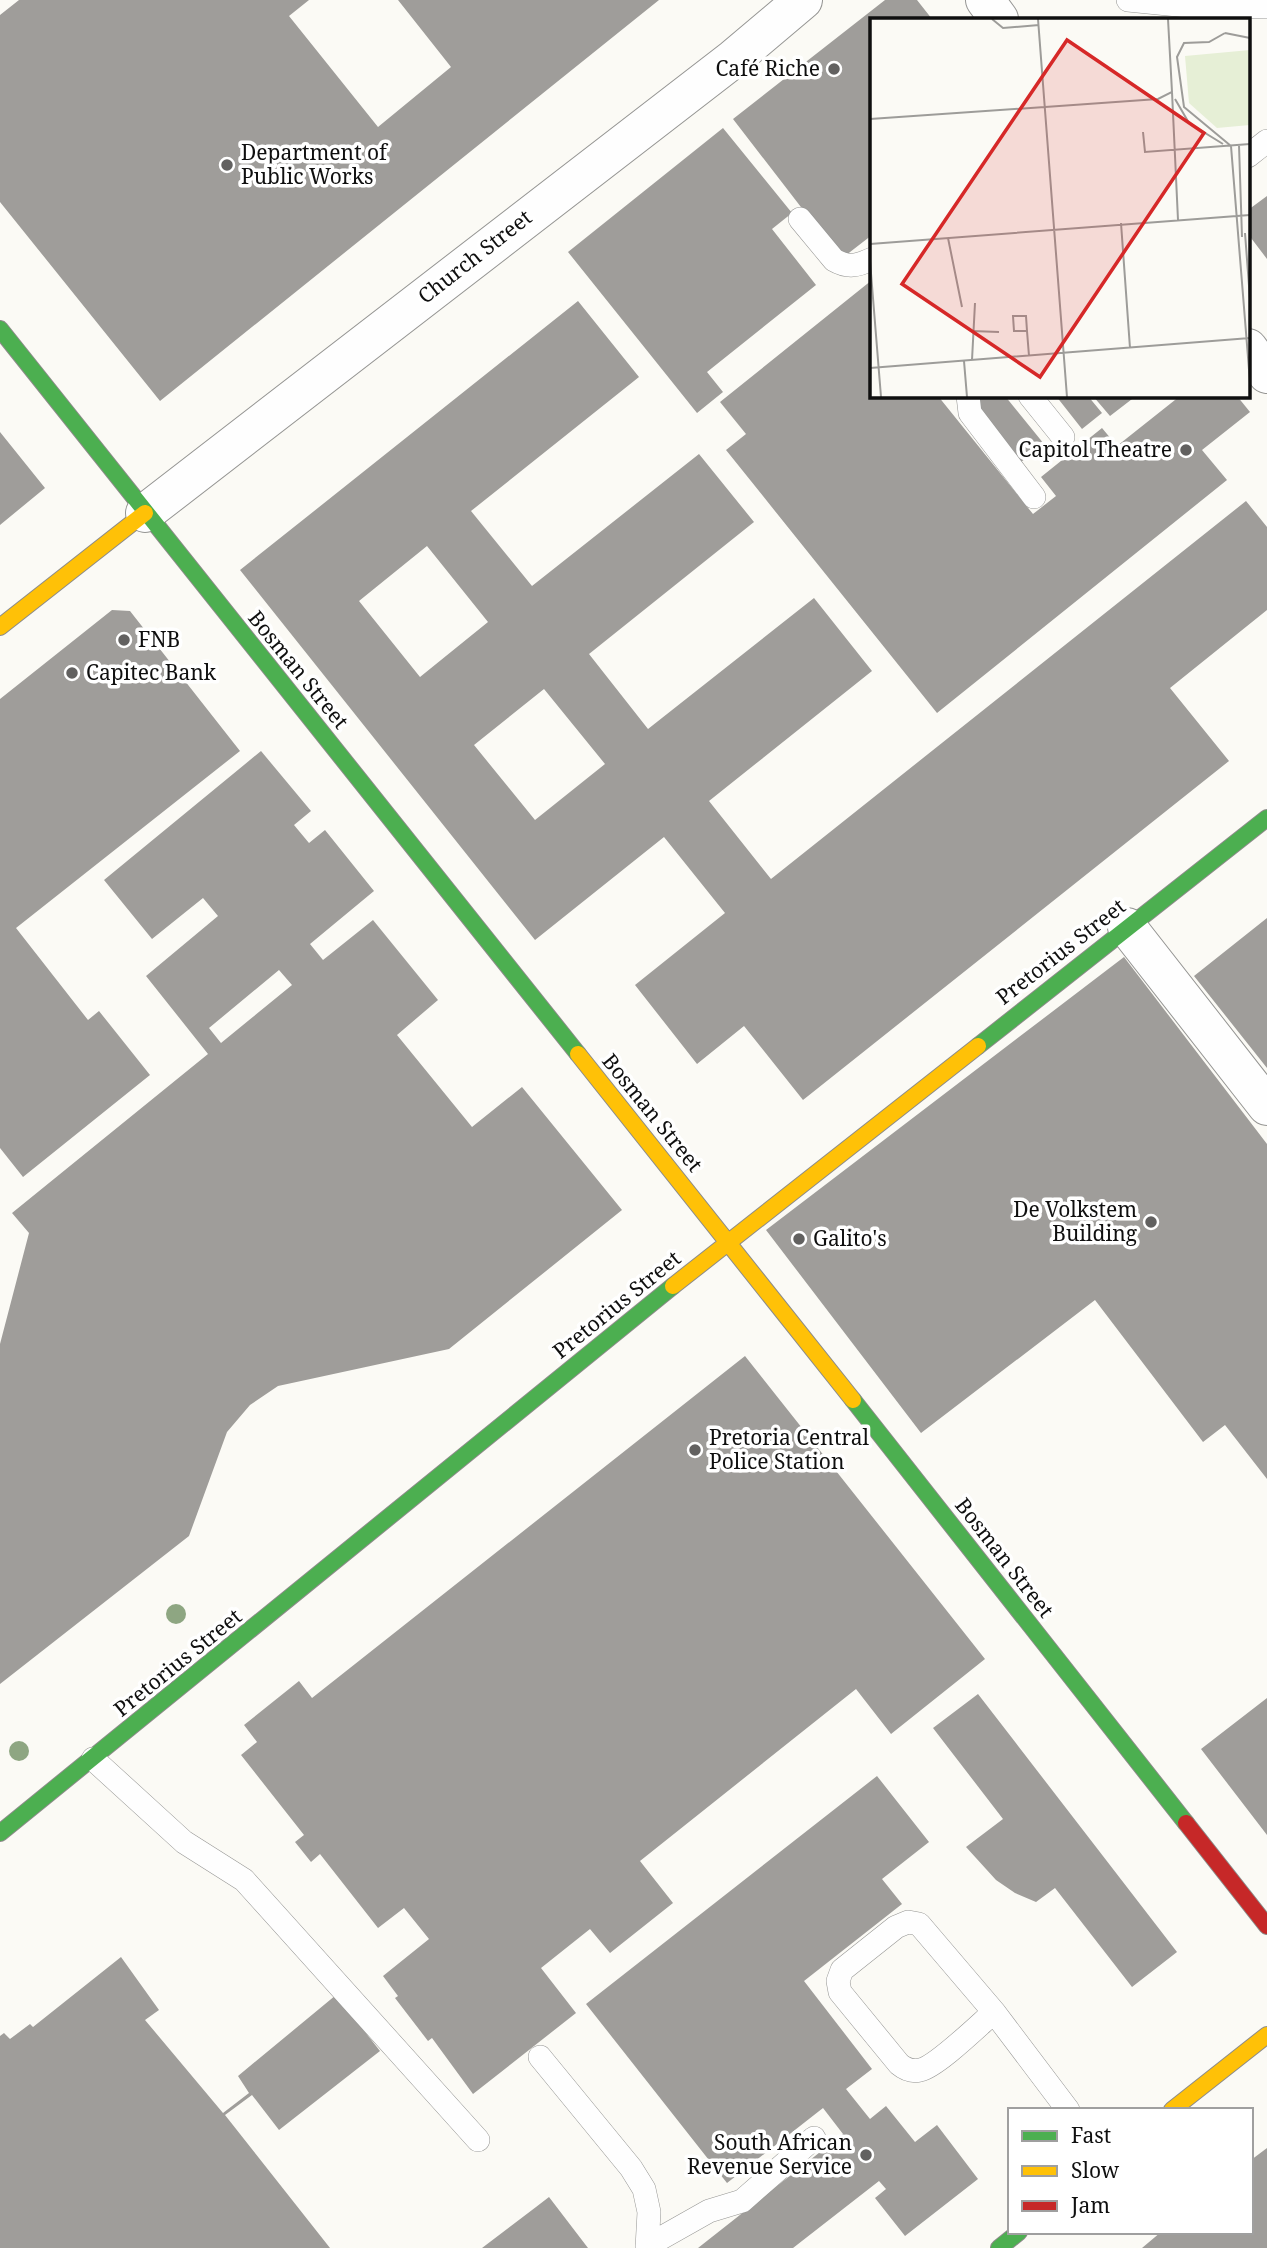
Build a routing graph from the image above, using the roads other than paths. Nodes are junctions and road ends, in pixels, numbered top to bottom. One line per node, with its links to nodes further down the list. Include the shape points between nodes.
1 (803, 0): 17 (street, Church Street)
2 (985, 0): 5 (street)
3 (1128, 0): 4 (lane)
4 (1267, 7)
5 (998, 18)
6 (1267, 141): 7 (lane)
7 (1250, 154)
8 (800, 219): 9 (lane, via 834,260 856,266)
9 (870, 261)
10 (0, 329): 17 (main road, Bosman Street)
11 (1250, 351): 12 (street)
12 (1267, 374)
13 (968, 397): 16 (lane, via 970,413)
14 (1031, 397): 15 (lane)
15 (1063, 437)
16 (1034, 496)
17 (145, 513): 18 (main road); 22 (main road, Bosman Street)
18 (0, 627)
19 (1267, 818): 20 (main road, Pretorius Street)
20 (1127, 927): 21 (street); 22 (main road, Pretorius Street)
21 (1267, 1106)
22 (728, 1242): 23 (main road, Pretorius Street); 25 (main road, Bosman Street)
23 (93, 1759): 24 (main road, Pretorius Street); 32 (lane, via 184,1842 244,1880)
24 (0, 1833)
25 (1267, 1926)
26 (994, 2012): 26 (lane, via 919,1924 896,1927 842,1970 838,1981 854,2011 907,2070 933,2063); 29 (lane)
27 (1267, 2035): 30 (main road)
28 (540, 2057): 34 (lane, via 644,2189 649,2212)
29 (1066, 2108)
30 (1175, 2108)
31 (814, 2138): 34 (lane, via 742,2200 709,2211)
32 (478, 2140)
33 (1016, 2234): 35 (main road)
34 (647, 2247)
35 (999, 2248)

